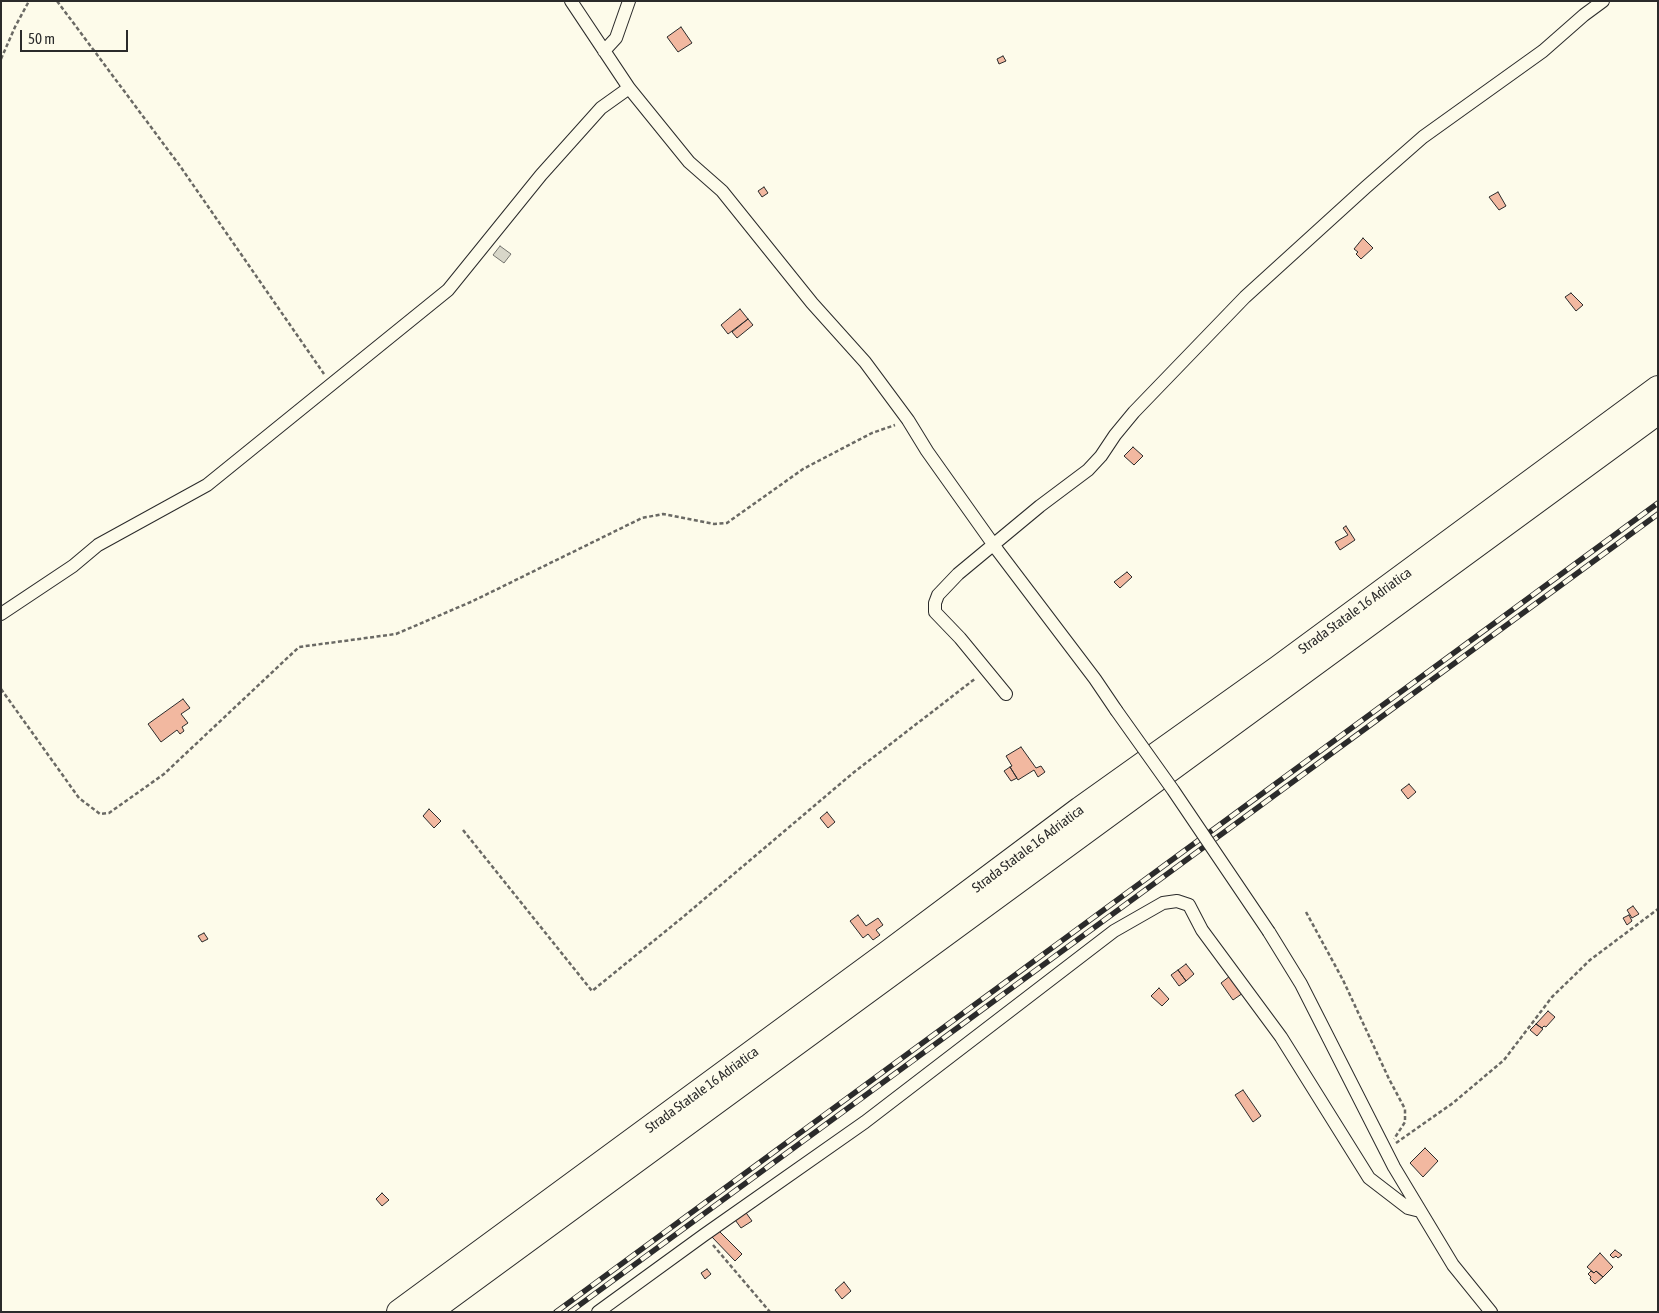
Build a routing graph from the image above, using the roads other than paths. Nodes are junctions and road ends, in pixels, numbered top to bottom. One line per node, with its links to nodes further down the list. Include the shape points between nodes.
1 (571, 1): 4 (street)
2 (630, 1): 4 (street, via 616,38)
3 (1603, 1): 8 (street, via 1544,51 1423,137 1373,181 1245,297 1134,412 1088,470)
4 (604, 51): 5 (street)
5 (628, 88): 8 (street, via 690,162 728,198 812,304 865,362); 9 (street, via 601,108 448,290 207,485 98,545 73,566)
6 (1658, 388): 12 (highway, Strada Statale 16 Adriatica, via 1278,668 1080,809)
7 (1658, 412): 13 (highway, Strada Statale 16 Adriatica)
8 (994, 545): 10 (street, via 938,595 935,612); 11 (street, bridge, via 1095,679 1270,932 1302,984)
9 (1, 614)
10 (1006, 694)
11 (1420, 1211): 14 (street, via 1408,1208 1369,1178 1280,1037 1202,930 1188,905 1177,900 1163,903 1114,932 865,1122); 15 (street, via 1453,1264)
12 (399, 1312)
13 (429, 1312)
14 (598, 1312)
15 (1492, 1312)

